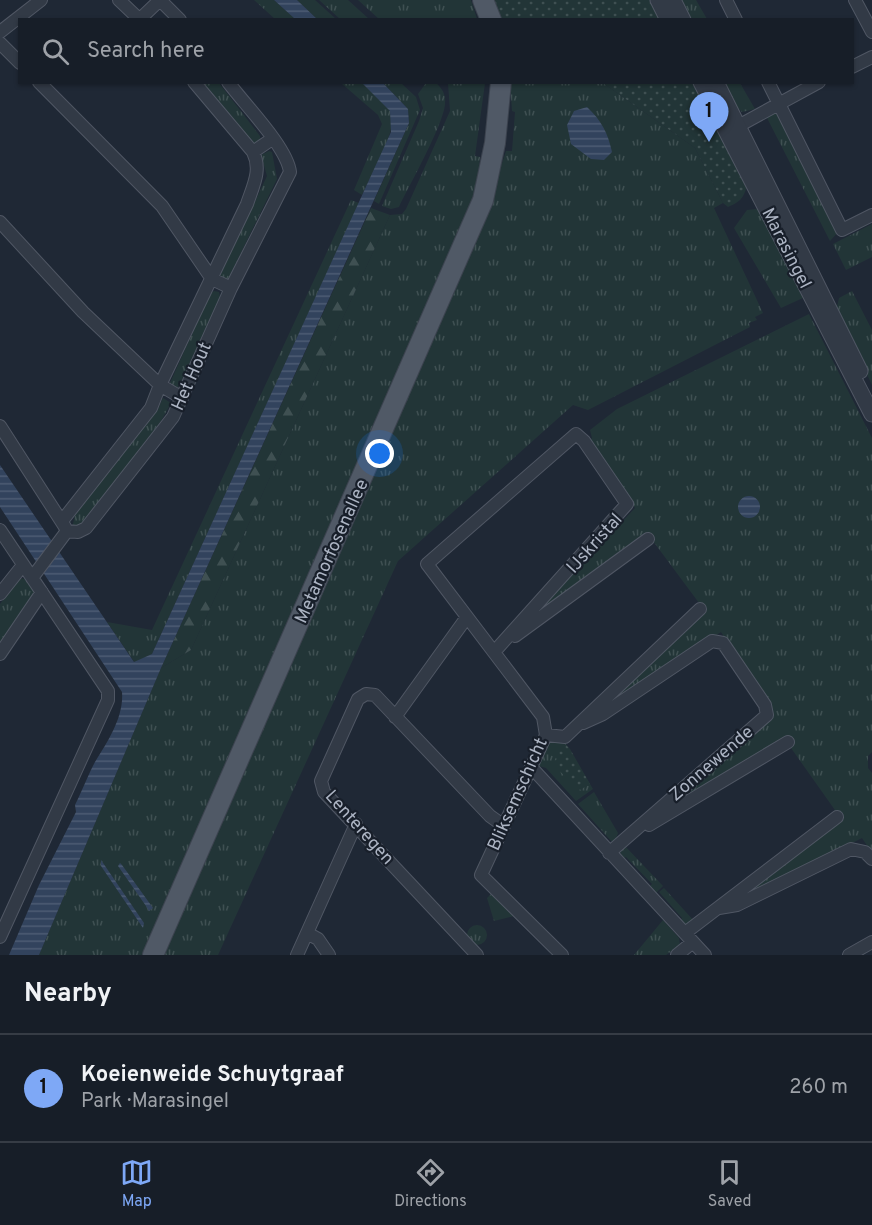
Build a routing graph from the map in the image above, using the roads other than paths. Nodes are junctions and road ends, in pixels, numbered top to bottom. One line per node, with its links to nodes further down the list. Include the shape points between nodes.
1 (41, 0): 18 (street)
2 (119, 0): 10 (street)
3 (160, 0): 11 (street); 12 (street)
4 (475, 0): 13 (main road)
5 (483, 0): 14 (main road)
6 (658, 0): 15 (street)
7 (673, 0): 16 (street)
8 (726, 0): 17 (street)
9 (855, 0): 19 (street)
10 (139, 18)
11 (141, 18)
12 (178, 18)
13 (480, 18)
14 (489, 18)
15 (667, 18)
16 (682, 18)
17 (735, 18)
18 (0, 32)
19 (872, 32)
20 (0, 43): 22 (street)
21 (872, 57): 23 (street)
22 (18, 61)
23 (854, 66)
24 (41, 84): 40 (street, via 162,206)
25 (196, 84): 37 (street)
26 (230, 84): 35 (street, Het Hout)
27 (491, 84): 36 (main road, Metamorfosenallee)
28 (501, 84): 36 (main road, Metamorfosenallee)
29 (702, 84): 34 (street, Marasingel)
30 (717, 84): 34 (street, Marasingel)
31 (769, 84): 33 (street)
32 (815, 84): 33 (street)
33 (779, 103): 34 (street); 38 (street, via 842,230)
34 (733, 129): 44 (street, Marasingel); 45 (street, Marasingel)
35 (272, 139): 37 (street); 41 (street, Het Hout, via 288,161 290,172)
36 (495, 143): 75 (main road, Metamorfosenallee, via 483,200 468,236)
37 (253, 153): 40 (street, Het Hout, via 259,163 256,179)
38 (872, 215)
39 (0, 222): 42 (street, via 60,288)
40 (212, 279): 41 (street); 42 (street, Het Hout)
41 (231, 288): 43 (street, Het Hout)
42 (160, 385): 43 (street); 47 (street, Het Hout, via 151,408)
43 (182, 398): 47 (street, Het Hout, via 172,417 86,528 78,532)
44 (872, 398)
45 (872, 414)
46 (0, 426): 47 (street)
47 (65, 526): 52 (street, Het Hout)
48 (0, 530): 51 (street)
49 (648, 539): 57 (street, IJskristal)
50 (427, 564): 56 (street, Bliksemschicht); 57 (street, IJskristal, via 576,435 584,441 627,504)
51 (23, 565): 52 (street); 54 (street)
52 (35, 574): 53 (street)
53 (42, 592): 58 (street); 72 (street, via 105,684 108,700)
54 (0, 594)
55 (700, 609): 60 (street, Zonnewende)
56 (468, 617): 57 (street, Bliksemschicht); 59 (street)
57 (495, 651): 61 (street, Bliksemschicht, via 543,717)
58 (0, 654)
59 (395, 717): 65 (street, Lenteregen, via 375,696 366,694 358,699 321,782 324,792); 66 (street, Lenteregen)
60 (583, 723): 61 (street, Zonnewende, via 566,738); 67 (street, Zonnewende, via 717,640 723,643 765,705 767,714)
61 (546, 735): 63 (street, Bliksemschicht)
62 (788, 742): 67 (street, Zonnewende)
63 (531, 767): 66 (street, Bliksemschicht); 68 (street)
64 (837, 817): 70 (street)
65 (356, 824): 71 (street); 78 (street, Lenteregen)
66 (504, 826): 79 (street, Bliksemschicht, via 481,875)
67 (630, 834): 68 (street, Zonnewende)
68 (609, 853): 73 (street)
69 (872, 859): 70 (street, via 866,852 851,849 737,905)
70 (717, 908): 73 (street)
71 (307, 933): 76 (street); 77 (street, via 318,939)
72 (0, 937)
73 (689, 938): 80 (street); 81 (street)
74 (872, 942): 82 (street)
75 (153, 955)
76 (297, 955)
77 (329, 955)
78 (477, 955)
79 (562, 955)
80 (677, 955)
81 (705, 955)
82 (849, 955)

